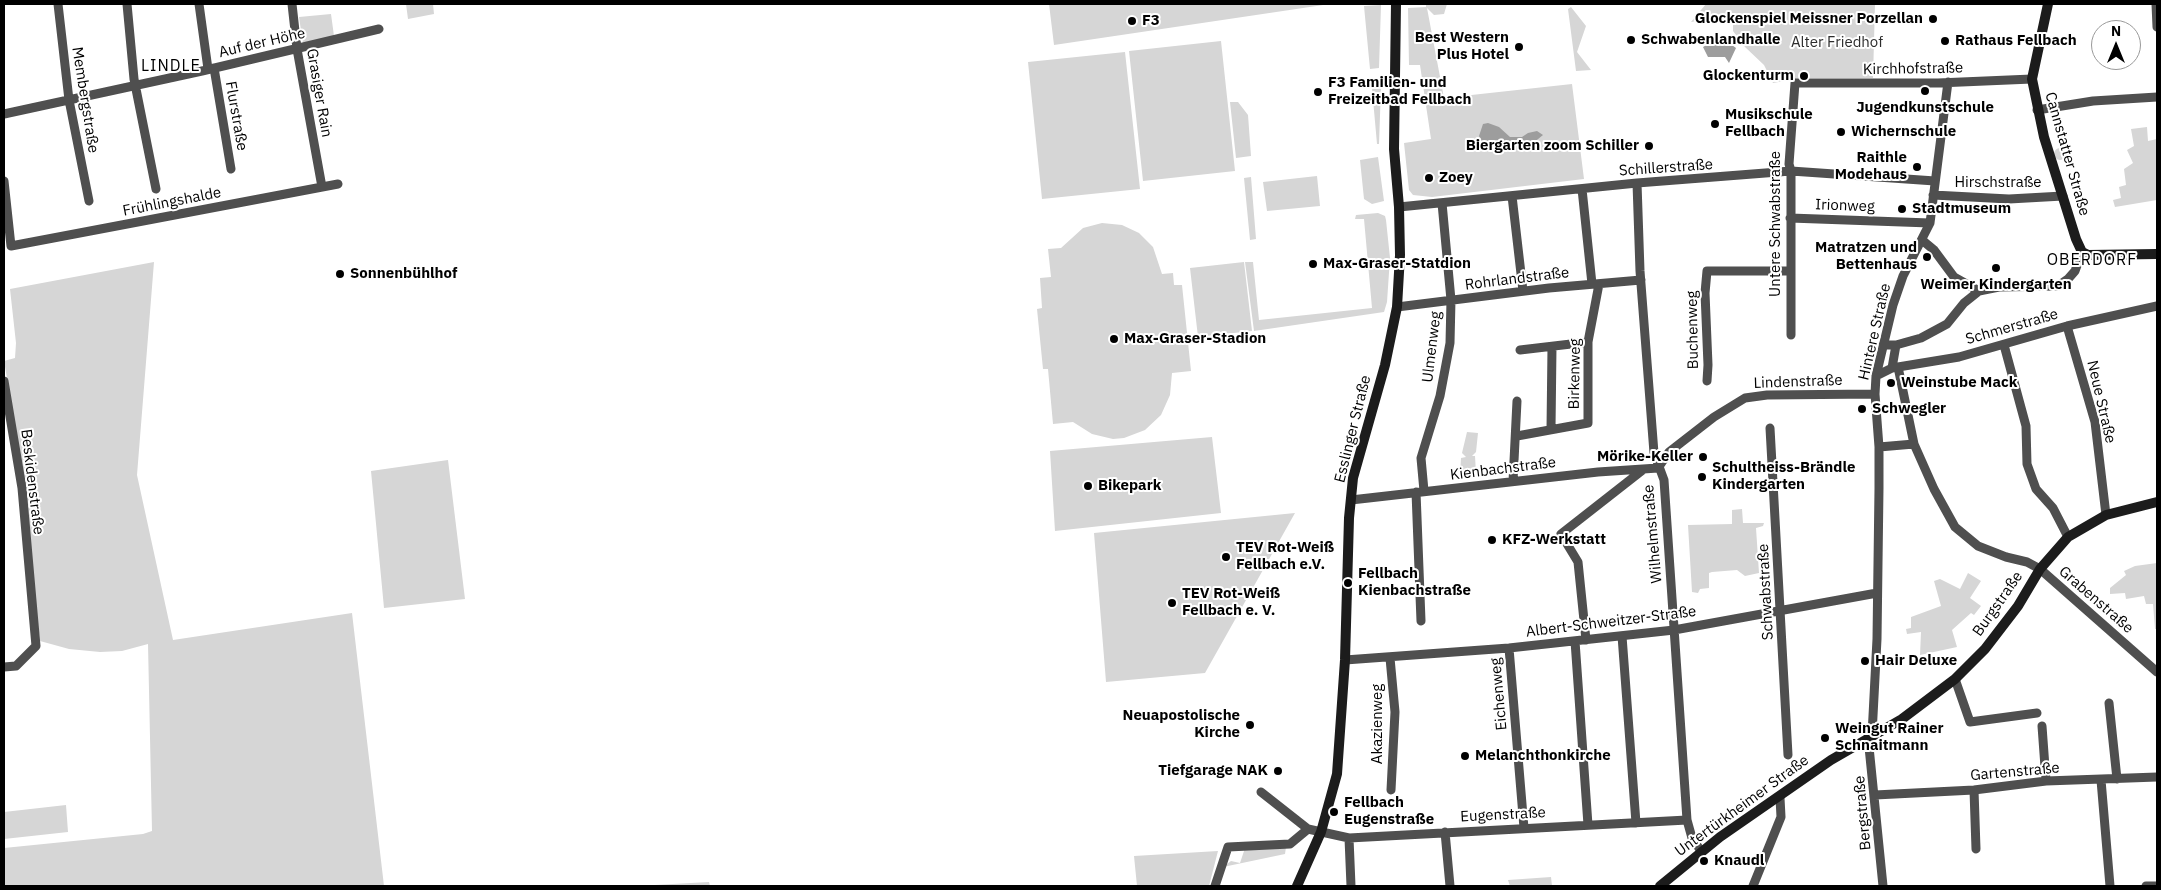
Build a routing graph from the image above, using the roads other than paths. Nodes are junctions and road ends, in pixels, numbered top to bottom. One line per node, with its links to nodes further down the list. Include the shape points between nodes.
1 (58, 4): 17 (street, Membergstraße)
2 (127, 4): 15 (street)
3 (199, 4): 11 (street, Flurstraße)
4 (292, 4): 10 (street, Grasiger Rain)
5 (1396, 4): 34 (main road, Esslinger Straße, via 1394,149)
6 (2048, 4): 12 (main road, Cannstatter Straße)
7 (2156, 4): 9 (street)
8 (379, 28): 10 (street, Auf der Höhe)
9 (2157, 28)
10 (297, 49): 11 (street, Auf der Höhe); 26 (street, Grasiger Rain)
11 (211, 68): 15 (street, Auf der Höhe); 20 (street, Flurstraße)
12 (2032, 79): 13 (street, Kirchhofstraße); 18 (main road, Cannstatter Straße)
13 (1948, 82): 14 (street, Kirchhofstraße); 23 (street, Hintere Straße)
14 (1795, 83): 21 (street, Untere Schwabstraße)
15 (136, 86): 17 (street, Auf der Höhe); 27 (street)
16 (2157, 97): 18 (street, via 2093,101)
17 (70, 100): 19 (street, Auf der Höhe); 32 (street, Membergstraße)
18 (2037, 110): 31 (main road, Cannstatter Straße)
19 (4, 114)
20 (231, 170)
21 (1791, 172): 23 (street, Schillerstraße); 24 (street, Schillerstraße); 35 (street, Untere Schwabstraße)
22 (4, 181): 26 (street, Frühlingshalde, via 11,246)
23 (1935, 181): 29 (street, Hintere Straße)
24 (1637, 183): 28 (street, Schillerstraße); 41 (street, Wilhelmstraße)
25 (338, 184): 26 (street, Frühlingshalde)
26 (322, 187)
27 (156, 189)
28 (1582, 189): 30 (street, Schillerstraße); 42 (street, Birkenweg)
29 (1933, 195): 31 (street, Hirschstraße, via 2009,199); 36 (street, Hintere Straße)
30 (1512, 196): 33 (street, Schillerstraße); 43 (street)
31 (2063, 196): 38 (main road, Cannstatter Straße)
32 (89, 201)
33 (1442, 203): 34 (street, Schillerstraße); 45 (street, Ulmenweg)
34 (1400, 207): 47 (main road, Esslinger Straße)
35 (1790, 218): 36 (street, Irionweg); 40 (street, Untere Schwabstraße)
36 (1930, 224): 37 (street, Hintere Straße)
37 (1922, 240): 44 (street, via 1934,250 1954,277); 51 (street, Hintere Straße, via 1903,276)
38 (2082, 252): 39 (main road, via 2088,255); 44 (street, via 2075,271 2058,286 1999,287)
39 (2157, 254)
40 (1789, 270): 49 (street, Untere Schwabstraße); 59 (street, Buchenweg, via 1707,272)
41 (1641, 280): 42 (street, Rohrlandstraße); 68 (street, Wilhelmstraße, via 1654,453)
42 (1595, 284): 43 (street, Rohrlandstraße); 50 (street, Birkenweg)
43 (1523, 291): 45 (street, Rohrlandstraße)
44 (1979, 291): 52 (street, via 1947,324 1921,338)
45 (1451, 300): 47 (street, Rohrlandstraße); 70 (street, Ulmenweg, via 1446,368 1422,458)
46 (2157, 306): 48 (street, Schmerstraße)
47 (1397, 307): 71 (main road, Esslinger Straße, via 1385,365 1358,456)
48 (2067, 326): 53 (street, Schmerstraße); 73 (street, Neue Straße, via 2095,422)
49 (1791, 335)
50 (1588, 342): 54 (street); 63 (street, Birkenweg, via 1588,423)
51 (1883, 345): 52 (street); 57 (street, Hintere Straße)
52 (1896, 345): 56 (street, Hintere Straße)
53 (2004, 345): 56 (street, Schmerstraße); 74 (street, via 2026,426 2027,464 2036,489 2054,508)
54 (1552, 347): 55 (street); 63 (street)
55 (1520, 350)
56 (1895, 368): 57 (street, Schmerstraße); 65 (street)
57 (1876, 376): 60 (street, Hintere Straße)
58 (4, 381): 86 (street, Beskidenstraße, via 22,488 36,646 16,666)
59 (1707, 381)
60 (1875, 394): 66 (street, Hintere Straße); 68 (street, Lindenstraße, via 1756,396 1739,401 1669,452)
61 (1518, 401): 64 (street)
62 (1770, 428): 77 (street, Schwabstraße)
63 (1551, 429): 64 (street, Birkenweg)
64 (1517, 436): 69 (street)
65 (1914, 444): 66 (street); 75 (street, via 1955,527 1978,546)
66 (1879, 447): 76 (street, Hintere Straße)
67 (1644, 468): 68 (street, Kienbachstraße); 69 (street, Kienbachstraße); 81 (street, via 1561,534 1578,562)
68 (1658, 468): 79 (street, Wilhelmstraße, via 1664,480)
69 (1513, 481): 70 (street, Kienbachstraße)
70 (1420, 492): 71 (street, Kienbachstraße); 78 (street, Ulmenweg)
71 (1351, 500): 85 (main road, Esslinger Straße)
72 (2157, 502): 73 (main road, Burgstraße)
73 (2106, 515): 74 (main road, Burgstraße)
74 (2068, 537): 75 (main road, Burgstraße)
75 (2040, 569): 87 (street, Grabenstraße); 88 (main road, Burgstraße, via 2018,606 1985,649)
76 (1877, 593): 77 (street, Albert-Schweitzer-Straße); 92 (street, Hintere Straße)
77 (1781, 610): 79 (street, Albert-Schweitzer-Straße); 93 (street, Schwabstraße)
78 (1421, 621)
79 (1674, 630): 80 (street, Albert-Schweitzer-Straße); 103 (street, Wilhelmstraße)
80 (1622, 636): 81 (street, Albert-Schweitzer-Straße); 104 (street)
81 (1586, 640): 82 (street, Albert-Schweitzer-Straße)
82 (1575, 641): 83 (street, Albert-Schweitzer-Straße); 105 (street)
83 (1509, 648): 84 (street, Albert-Schweitzer-Straße); 106 (street, Eichenweg)
84 (1390, 658): 85 (street, Albert-Schweitzer-Straße); 98 (street, Akazienweg, via 1395,712)
85 (1345, 660): 108 (main road, Esslinger Straße, via 1338,774)
86 (4, 667)
87 (2157, 672)
88 (1955, 679): 90 (street, via 1970,722); 92 (main road, Burgstraße, via 1902,719)
89 (2109, 703): 96 (street)
90 (2037, 713)
91 (2042, 726): 97 (street)
92 (1870, 736): 101 (street, Bergstraße); 102 (main road, Untertürkheimer Straße)
93 (1788, 756)
94 (2157, 777): 96 (street, Gartenstraße)
95 (2101, 780): 96 (street, Gartenstraße); 97 (street, Gartenstraße); 120 (street)
96 (2118, 780)
97 (2046, 781): 99 (street, Gartenstraße)
98 (1391, 790)
99 (1974, 790): 101 (street, Gartenstraße); 111 (street)
100 (1261, 792): 107 (street)
101 (1875, 795): 119 (street, Bergstraße)
102 (1780, 798): 112 (main road, Untertürkheimer Straße); 118 (street, via 1781,817)
103 (1687, 820): 104 (street, Eugenstraße); 112 (street, Wilhelmstraße, via 1692,838)
104 (1636, 822): 105 (street, Eugenstraße)
105 (1588, 825): 106 (street, Eugenstraße)
106 (1524, 828): 109 (street, Eugenstraße)
107 (1308, 829): 108 (street, Eugenstraße); 113 (street, via 1290,844 1228,848)
108 (1321, 832): 110 (street, Eugenstraße); 114 (main road, Esslinger Straße)
109 (1445, 832): 110 (street, Eugenstraße); 116 (street)
110 (1349, 838): 115 (street)
111 (1976, 849)
112 (1701, 851): 117 (main road, Untertürkheimer Straße)
113 (1215, 886)
114 (1297, 886)
115 (1351, 886)
116 (1450, 886)
117 (1660, 886)
118 (1753, 886)
119 (1883, 886)
120 (2110, 886)
121 (2146, 886): 122 (street)
122 (2157, 886)

